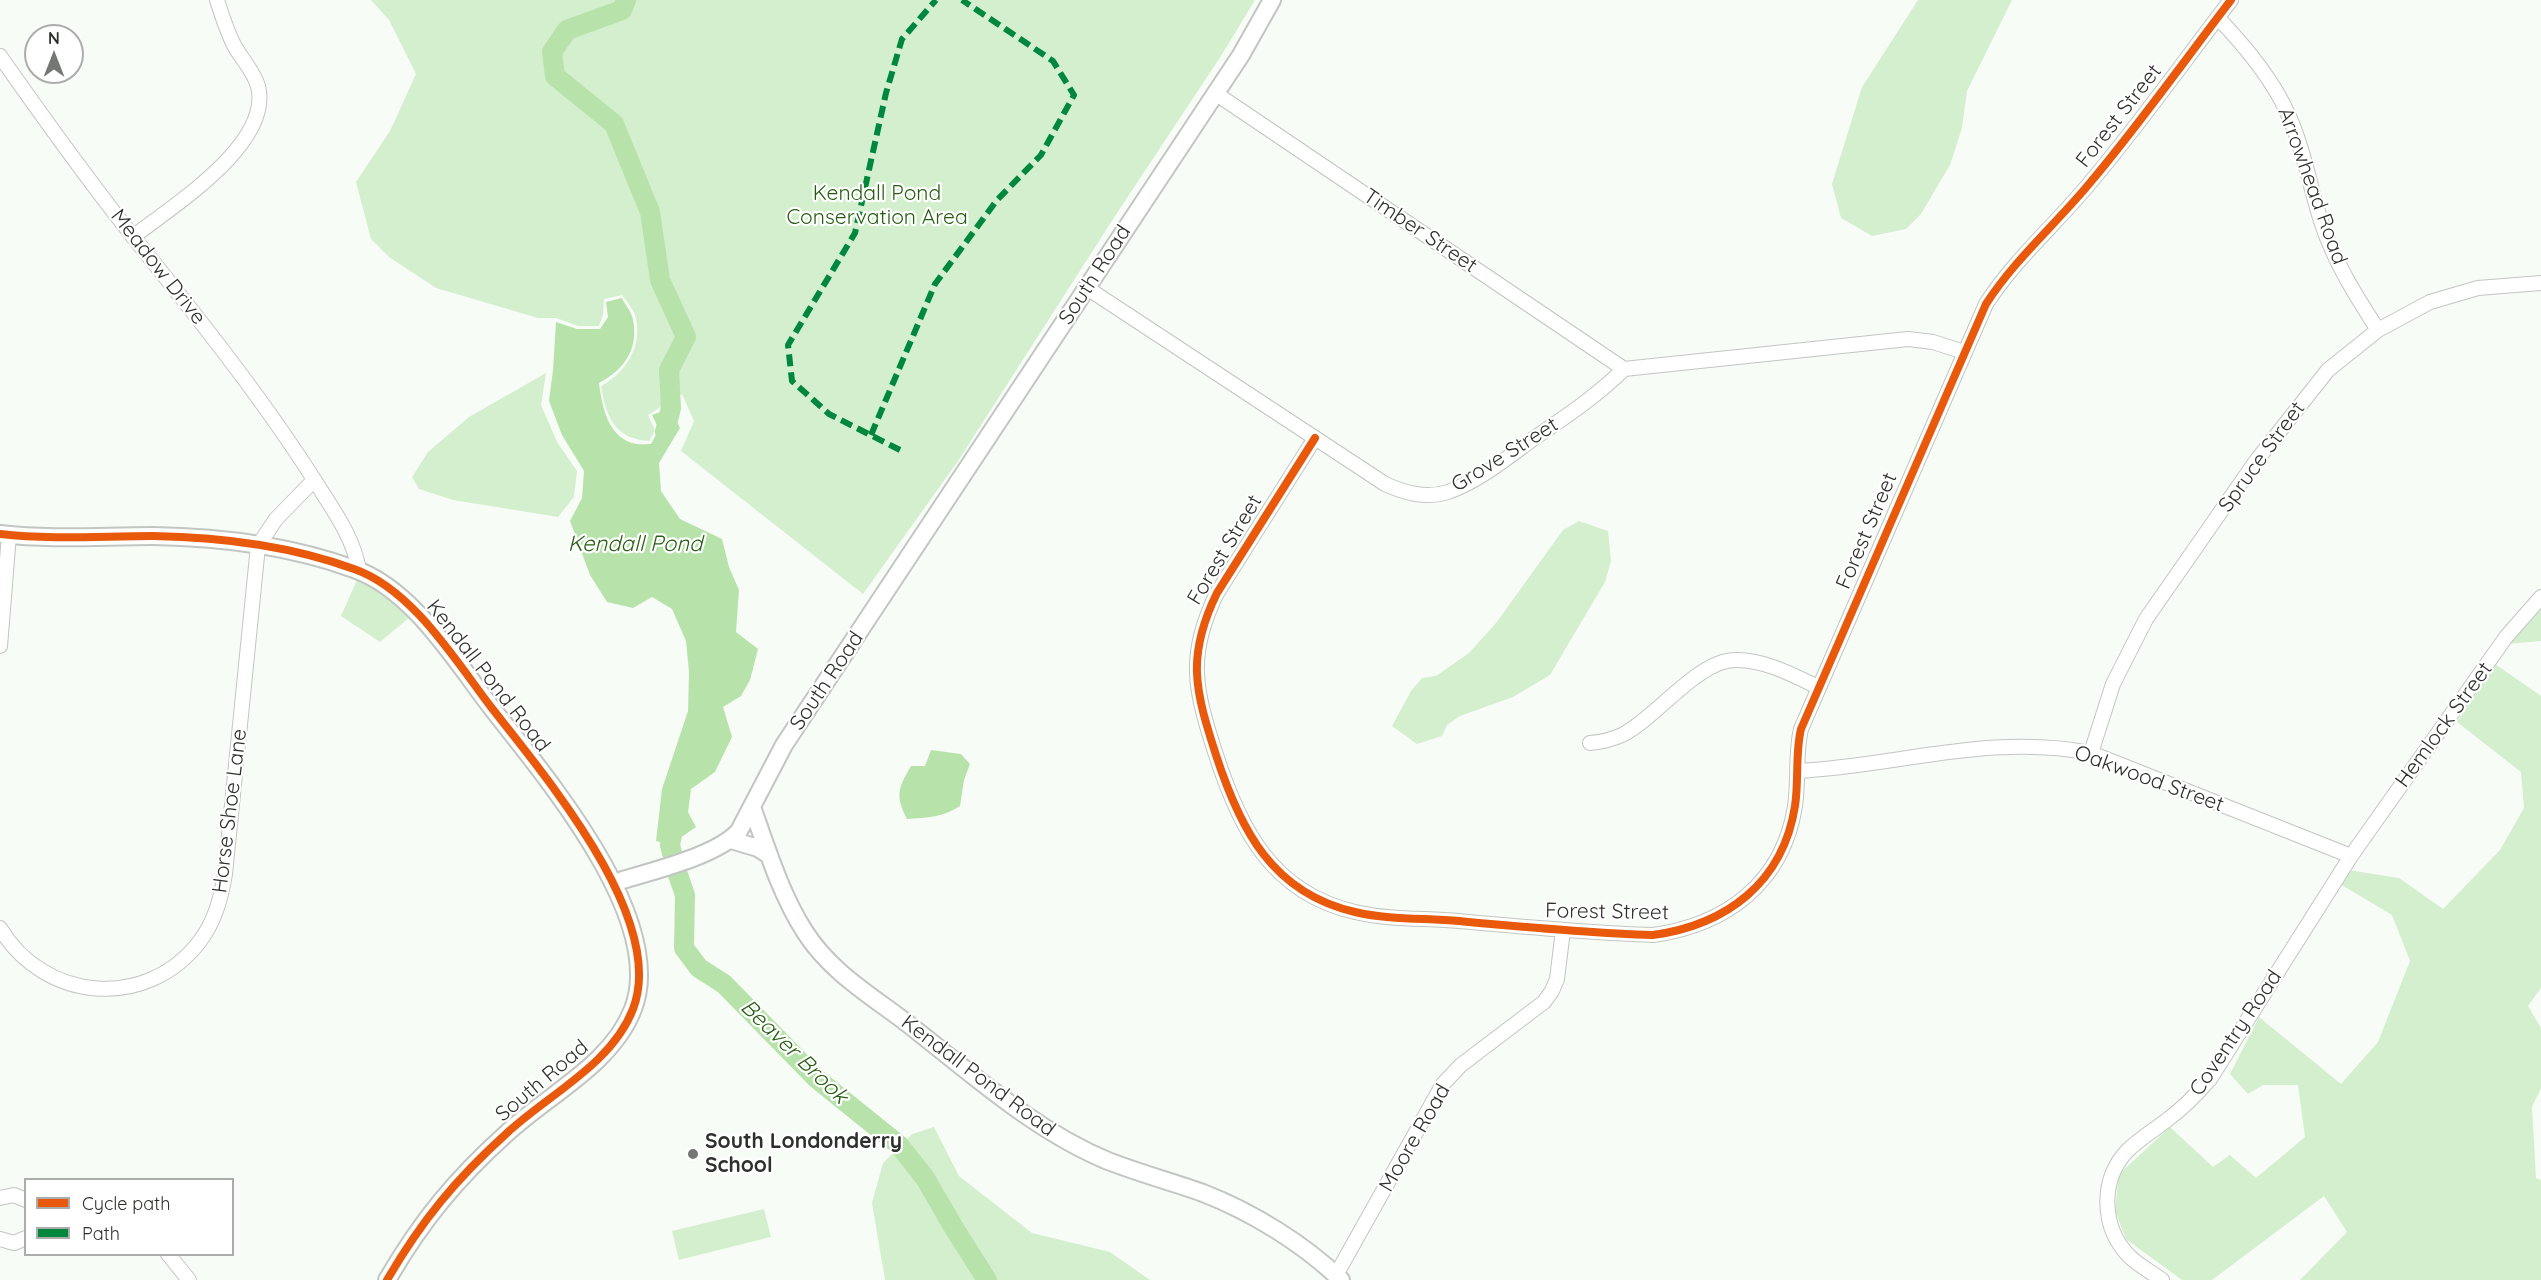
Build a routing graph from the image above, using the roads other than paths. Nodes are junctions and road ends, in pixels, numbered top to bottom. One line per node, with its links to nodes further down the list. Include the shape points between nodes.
1 (217, 0): 7 (street, via 228,31 257,84 261,102 256,120 235,152 217,170)
2 (1272, 0): 6 (street, South Road)
3 (2231, 0): 4 (street, Forest Street)
4 (2217, 18): 10 (street, Arrowhead Road, via 2277,92 2298,140 2334,253 2348,285); 11 (street, Forest Street, via 2096,176 2000,281)
5 (0, 56): 7 (street, Meadow Drive)
6 (1215, 93): 9 (street, South Road); 12 (street, Timber Street)
7 (133, 237): 14 (street, Meadow Drive, via 236,366)
8 (2541, 283): 10 (street, Spruce Street, via 2454,294)
9 (1087, 288): 13 (street, Grove Street); 24 (street, South Road, via 784,745)
10 (2378, 330): 22 (street, Spruce Street, via 2328,370 2310,392 2256,460 2146,619 2113,684)
11 (1964, 352): 12 (street, via 1908,339); 20 (street, Forest Street)
12 (1624, 369): 13 (street, Grove Street, via 1602,390 1495,466 1447,492 1422,495 1397,490)
13 (1315, 438): 30 (street, Forest Street, via 1217,593 1198,642 1196,669 1205,720 1240,818 1287,880 1331,906 1382,916)
14 (314, 480): 16 (street, via 276,519); 17 (street, Meadow Drive, via 344,527)
15 (4, 535): 16 (street, Kendall Pond Road, via 180,537); 19 (street)
16 (258, 546): 17 (street, Kendall Pond Road); 29 (street, Horse Shoe Lane, via 225,874 214,918 201,940 183,960 150,980 124,988 98,989 72,985 42,972 16,951)
17 (359, 570): 28 (street, Kendall Pond Road, via 409,605 435,634 565,803)
18 (2541, 597): 27 (street, Hemlock Street, via 2506,637)
19 (0, 646)
20 (1818, 687): 21 (street, via 1744,660 1718,663 1624,734); 23 (street, Forest Street, via 1801,729)
21 (1590, 743)
22 (2091, 753): 23 (street, Oakwood Street, via 2062,748 1971,748); 27 (street, Oakwood Street)
23 (1797, 771): 30 (street, Forest Street, via 1795,807 1779,856 1765,878 1726,912 1679,932 1653,935)
24 (752, 807): 25 (street, South Road); 26 (street, Kendall Pond Road)
25 (731, 840): 26 (street); 28 (street)
26 (769, 855): 36 (street, Kendall Pond Road, via 805,932 826,959 966,1072 1062,1138 1109,1161 1206,1194 1252,1217 1306,1251)
27 (2350, 856): 39 (street, Coventry Road, via 2210,1079 2189,1102 2134,1145 2113,1172 2107,1205 2116,1238 2129,1256)
28 (613, 883): 38 (street, South Road, via 637,952 639,986 629,1019 606,1051 508,1132 452,1186 412,1237)
29 (0, 928)
30 (1563, 930): 36 (street, Moore Road, via 1552,992 1443,1084)
31 (0, 1198): 32 (street, via 14,1195)
32 (24, 1199)
33 (0, 1239): 34 (street, via 14,1243)
34 (24, 1239)
35 (170, 1256): 37 (street)
36 (1339, 1278)
37 (189, 1280)
38 (387, 1280)
39 (2162, 1280)

